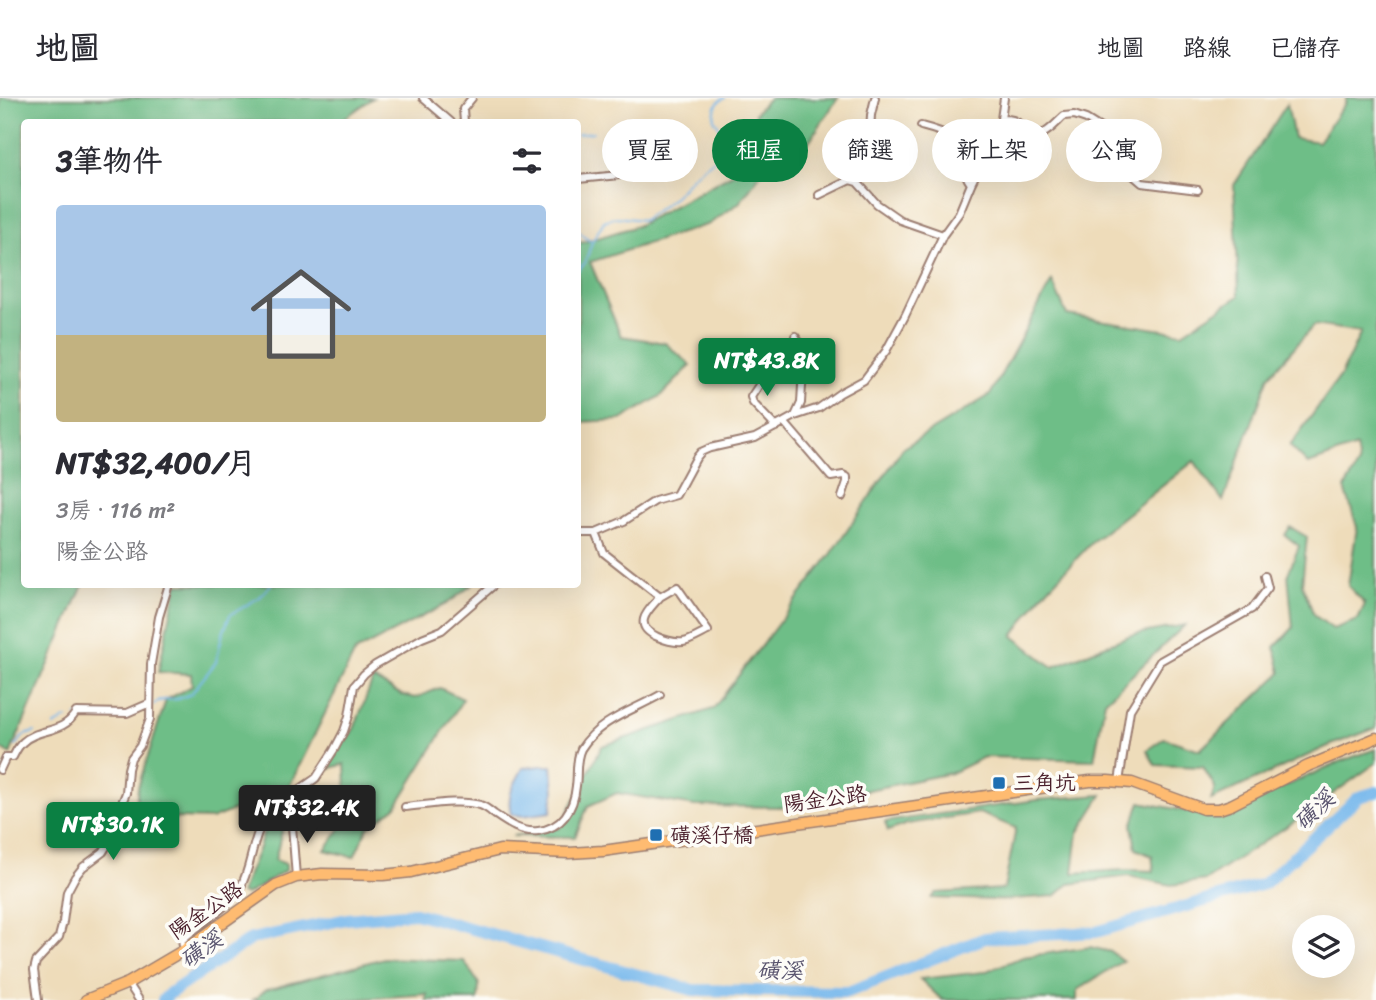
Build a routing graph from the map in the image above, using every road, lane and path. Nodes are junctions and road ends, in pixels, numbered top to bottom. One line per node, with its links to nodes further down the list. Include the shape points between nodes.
1 (422, 98): 5 (street)
2 (472, 98): 6 (street, via 463,109)
3 (875, 98): 7 (street)
4 (1004, 98): 8 (street)
5 (447, 119)
6 (464, 119)
7 (871, 119)
8 (1002, 119)
9 (921, 126): 15 (street, via 949,135)
10 (1052, 127): 16 (street, via 1064,116 1086,119 1107,133 1120,164 1142,183)
11 (602, 177): 12 (street)
12 (581, 179)
13 (846, 182): 17 (street)
14 (858, 182): 18 (street, via 877,204 900,220)
15 (971, 184): 18 (street)
16 (1198, 190)
17 (819, 195)
18 (943, 235): 21 (street, via 886,351 864,380 819,408)
19 (795, 336): 21 (street, via 806,372)
20 (760, 374): 23 (street, via 751,397)
21 (795, 416): 22 (street)
22 (784, 422): 23 (street); 24 (street, via 831,477 847,477)
23 (776, 427): 26 (street, via 755,438 701,452 676,495 655,501)
24 (842, 497)
25 (581, 533): 26 (street)
26 (596, 533): 30 (street, via 604,553)
27 (1265, 576): 35 (street, via 1268,588 1252,609 1160,661 1130,710)
28 (168, 588): 32 (street, via 155,640)
29 (490, 588): 39 (street, via 442,630 364,674 354,686 344,731 321,772 269,814 238,890 182,940)
30 (660, 597): 30 (street, via 677,587 708,631 683,642 646,631 644,617)
31 (660, 695): 37 (street, via 605,723 594,734 577,761 576,789 568,812 550,829 523,830 484,806 467,803)
32 (150, 707): 34 (street, via 127,713 76,712 59,727 26,739 13,757 5,757); 42 (street, via 150,719 131,758 126,793 108,844 75,877 67,892 59,937 36,962)
33 (1376, 738): 35 (main road, 陽金公路, via 1219,809 1203,809)
34 (0, 770)
35 (1119, 782): 38 (main road, 陽金公路, via 1090,781 603,851 500,850 411,872)
36 (298, 806): 38 (street, via 291,813)
37 (405, 807)
38 (296, 877): 39 (main road, 陽金公路, via 276,885)
39 (184, 950): 40 (main road, 陽金公路)
40 (128, 983): 41 (street); 43 (main road, 陽金公路)
41 (138, 998)
42 (37, 1000)
43 (86, 1000)

